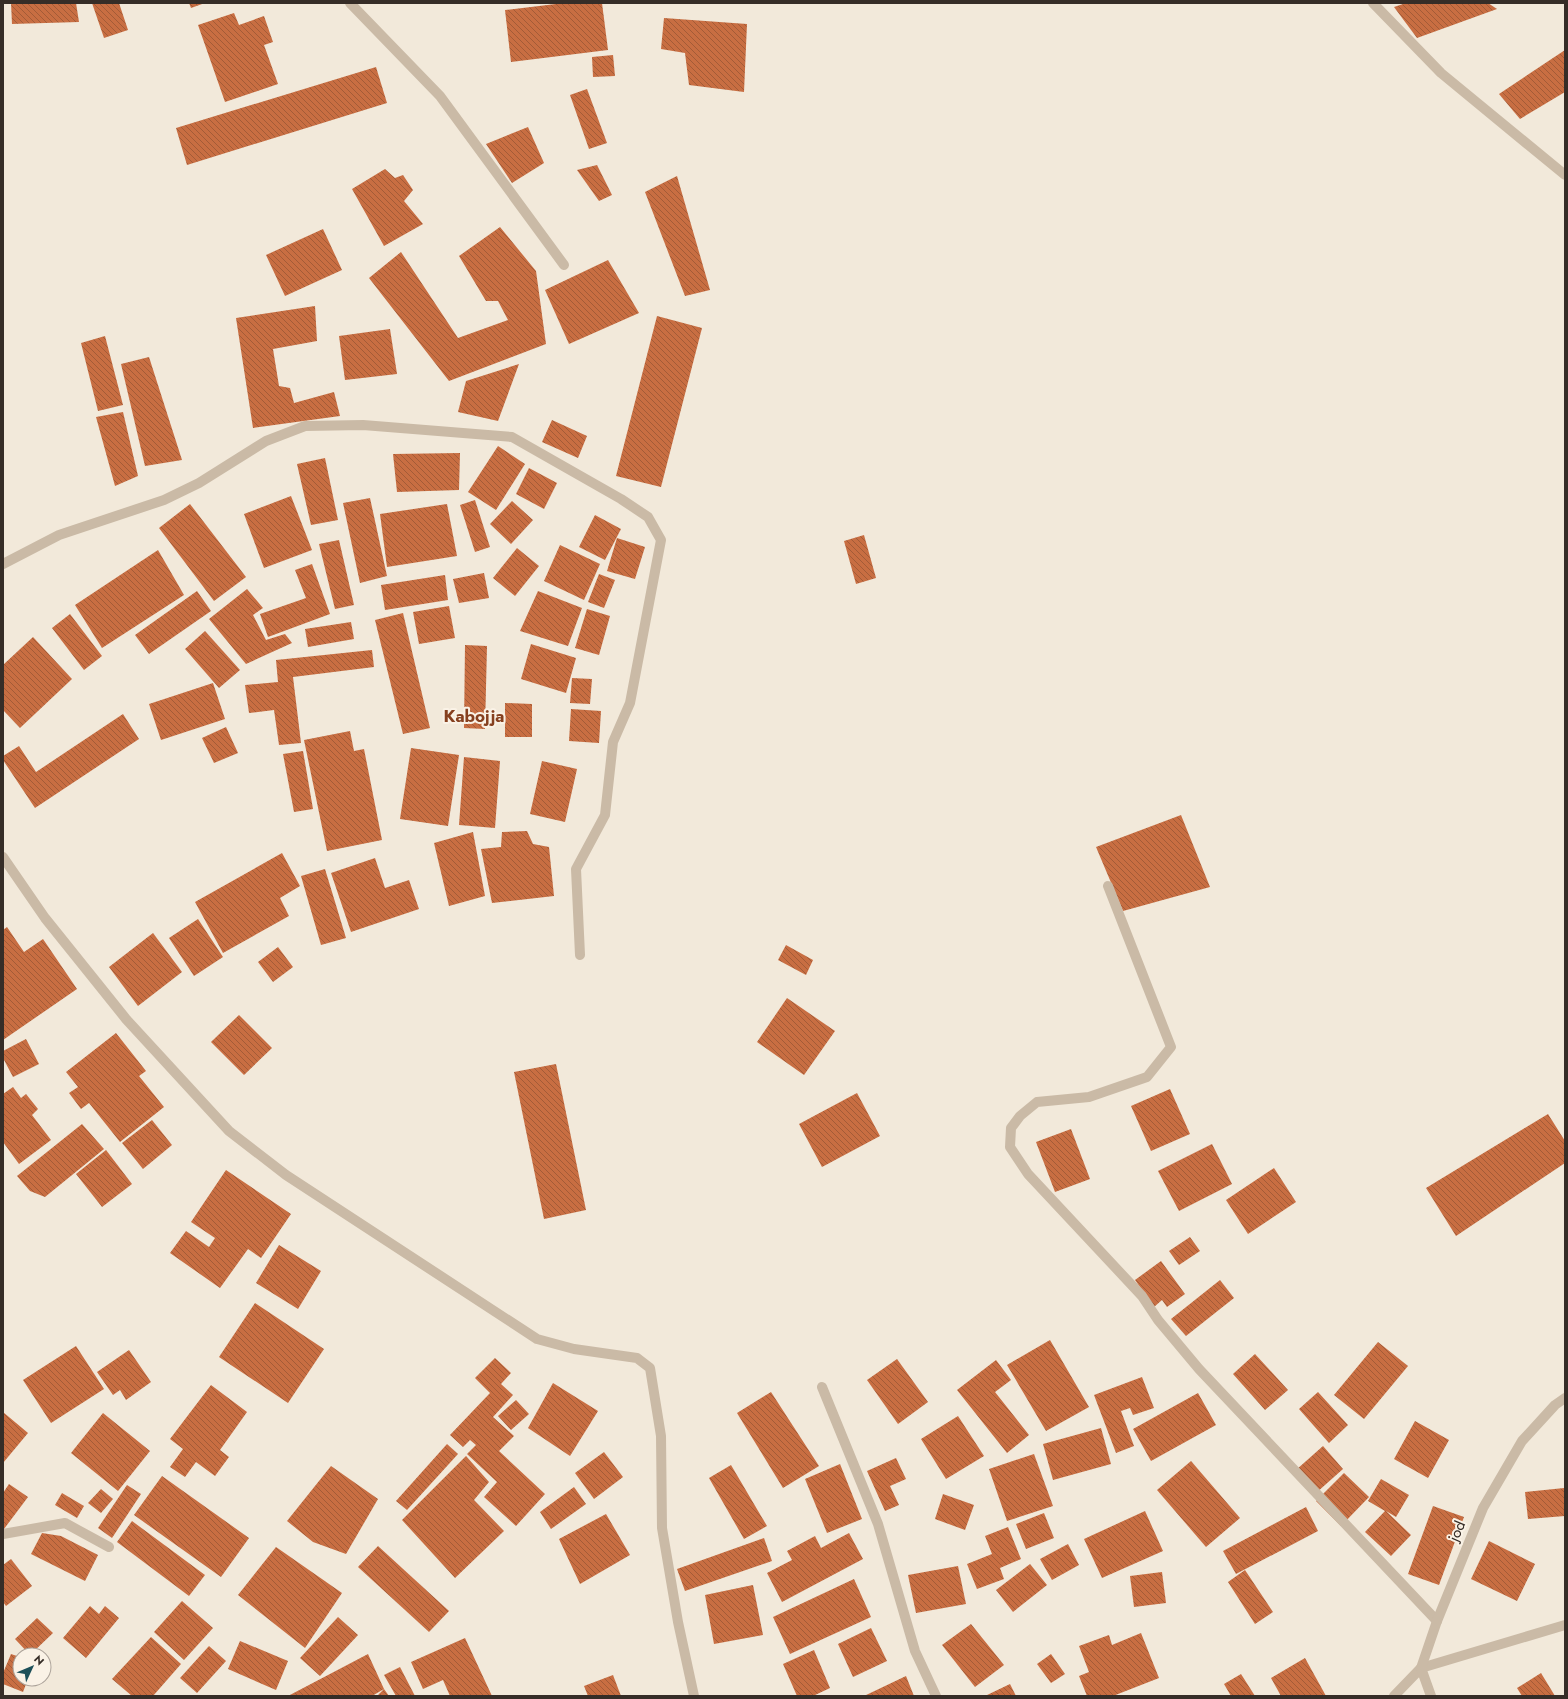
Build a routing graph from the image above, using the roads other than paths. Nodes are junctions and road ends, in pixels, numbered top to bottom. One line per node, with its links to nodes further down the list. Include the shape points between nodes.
1 (350, 3): 4 (street, via 440,96)
2 (1373, 3): 3 (street, via 1441,73)
3 (1565, 175)
4 (564, 265)
5 (3, 564): 8 (street, via 59,535 164,500 199,483 266,442 305,426 363,425 512,437 648,517 661,540 630,703 613,742 605,815 576,869)
6 (3, 858): 16 (street, via 45,918 126,1019 229,1131 292,1179 537,1338 574,1349 637,1358 650,1368 661,1436 662,1528)
7 (1108, 886): 13 (street, via 1171,1047 1147,1077 1089,1097 1037,1102 1020,1116 1011,1128 1010,1147 1028,1174 1142,1296 1158,1320 1199,1369)
8 (580, 955)
9 (822, 1387): 17 (street, via 878,1524 915,1651)
10 (1565, 1398): 13 (street, jod, via 1555,1405 1522,1441 1482,1508)
11 (3, 1534): 12 (street, via 65,1523)
12 (109, 1547)
13 (1436, 1621): 15 (street, jod)
14 (1565, 1625): 15 (street)
15 (1421, 1668): 18 (street); 19 (street)
16 (694, 1696)
17 (936, 1696)
18 (1394, 1696)
19 (1431, 1696)

